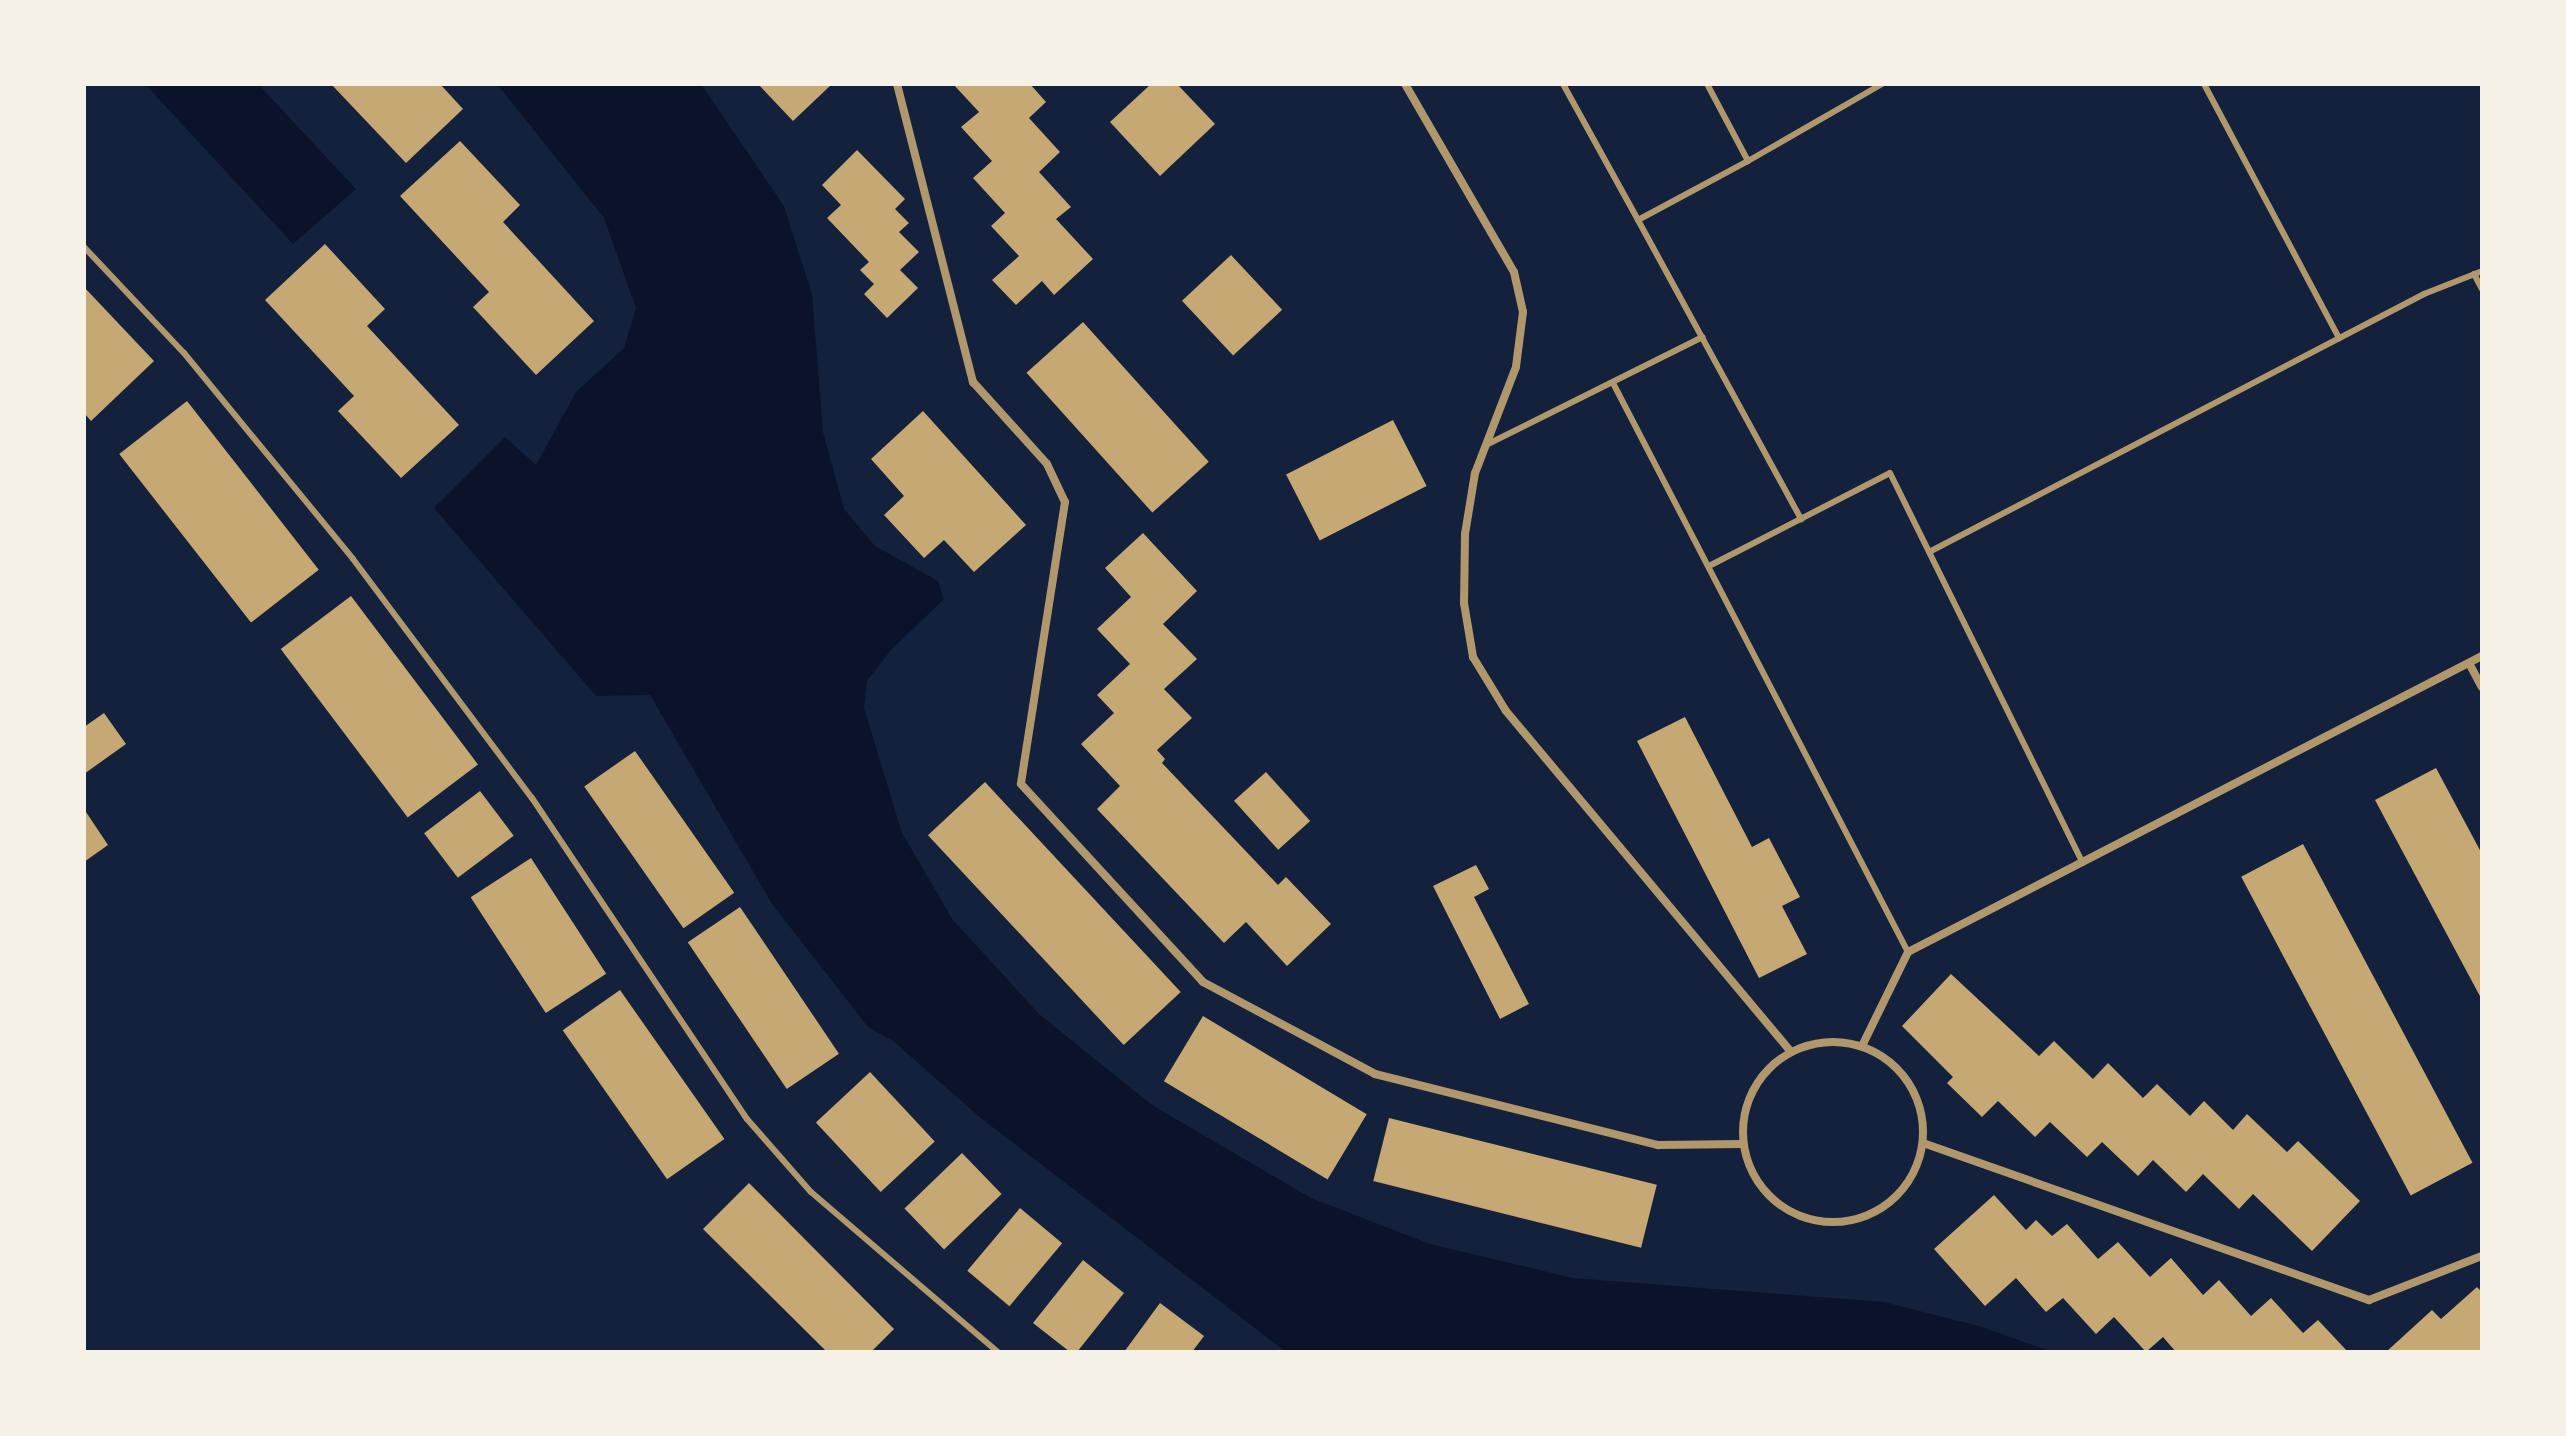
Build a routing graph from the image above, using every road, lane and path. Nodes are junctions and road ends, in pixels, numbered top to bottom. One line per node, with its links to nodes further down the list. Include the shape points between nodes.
1 (897, 84): 28 (street, via 973,382 1047,464 1065,502 1021,784 1203,982 1375,1074 1658,1145)
2 (1405, 84): 16 (street, via 1514,272 1523,312 1516,367)
3 (1563, 84): 8 (lane)
4 (1707, 84): 7 (lane)
5 (1882, 84): 7 (lane)
6 (2204, 84): 14 (lane)
7 (1748, 161): 8 (lane)
8 (1638, 220): 13 (lane)
9 (84, 247): 30 (lane, via 184,353 353,559 532,798 747,1119 811,1192)
10 (2482, 271): 11 (lane)
11 (2474, 274): 12 (lane); 14 (lane)
12 (2482, 289)
13 (1703, 337): 15 (lane); 17 (lane)
14 (2339, 338): 18 (lane)
15 (1613, 383): 16 (lane); 19 (lane)
16 (1483, 446): 26 (street, via 1465,534 1464,603 1473,657 1506,711)
17 (1801, 519): 18 (lane, via 1890,473); 19 (lane)
18 (1931, 551): 23 (lane)
19 (1709, 566): 24 (lane)
20 (2482, 656): 21 (street)
21 (2469, 663): 22 (street); 23 (street)
22 (2482, 687)
23 (2083, 863): 24 (street)
24 (1908, 952): 25 (street)
25 (1862, 1046): 26 (street, via 1826,1042); 27 (street, via 1889,1061 1910,1084 1921,1112)
26 (1791, 1052): 28 (street, via 1763,1075 1751,1096)
27 (1923, 1143): 28 (street, via 1914,1174 1894,1200 1866,1217 1834,1223 1802,1217 1774,1200 1753,1175); 29 (street, via 2369,1300)
28 (1743, 1144)
29 (2482, 1256)
30 (998, 1352)

